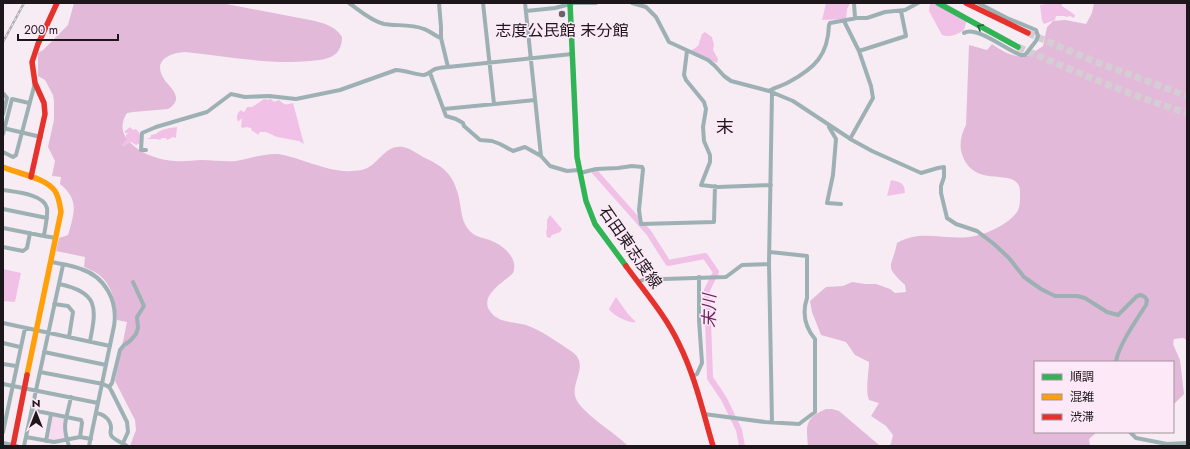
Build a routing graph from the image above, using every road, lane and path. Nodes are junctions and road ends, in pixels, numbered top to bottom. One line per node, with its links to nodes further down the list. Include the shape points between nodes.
1 (57, 3): 30 (main road, via 32,62)
2 (349, 3): 21 (street, via 373,20 384,24 419,27)
3 (439, 3): 21 (street)
4 (483, 3): 27 (street)
5 (525, 3): 16 (street)
6 (596, 3): 13 (street)
7 (632, 3): 14 (street)
8 (854, 3): 17 (street)
9 (918, 3): 15 (street)
10 (938, 3): 22 (main road, one-way to 10)
11 (966, 3): 19 (main road)
12 (978, 3): 20 (street, via 1036,30 1036,42 1025,55 1021,55 971,31)
13 (570, 4): 16 (street); 25 (main road, 石田東志度線)
14 (646, 5): 24 (street, via 656,17 669,42)
15 (901, 11): 17 (street); 23 (street, via 906,36)
16 (526, 12): 26 (street)
17 (855, 18): 18 (street)
18 (844, 21): 23 (street, via 851,30); 31 (street, via 830,23 824,51 816,63)
19 (1028, 33)
20 (964, 34)
21 (441, 38): 28 (street)
22 (1018, 47)
23 (859, 51): 43 (street, via 873,98)
24 (687, 52): 31 (street, via 711,62 731,81); 51 (street, via 684,75 704,102 706,109 704,141 710,162 701,185)
25 (572, 54): 26 (street); 48 (main road, 石田東志度線)
26 (530, 58): 27 (street); 33 (street)
27 (489, 62): 28 (street); 35 (street)
28 (448, 67): 29 (street)
29 (430, 73): 36 (street); 44 (street, via 421,75 396,70 340,90 296,99 230,94 207,112 142,133 141,150)
30 (35, 83): 34 (street); 42 (main road, via 45,108)
31 (771, 92): 38 (street, via 793,101); 50 (street)
32 (3, 93): 37 (street, via 8,98)
33 (535, 100): 35 (street); 46 (street)
34 (30, 103): 39 (street, via 12,99); 40 (street)
35 (494, 104): 36 (street)
36 (444, 109): 46 (street, via 446,116 463,123 480,140 492,141 513,152 524,147)
37 (3, 114)
38 (828, 124): 43 (street); 53 (street, via 836,139 833,175 827,203)
39 (4, 128): 40 (street); 41 (street)
40 (22, 133): 42 (street); 45 (street, via 14,157)
41 (3, 134)
42 (41, 137): 49 (main road)
43 (850, 139): 80 (street, via 921,173 944,168 941,193 947,218 983,235 1009,258 1024,277 1050,294 1085,298 1107,312 1118,315 1137,296 1145,297 1146,305)
44 (146, 150)
45 (3, 152)
46 (541, 156): 48 (street, via 550,166)
47 (3, 167): 49 (main road)
48 (580, 172): 51 (street, via 642,167 639,210 641,224 714,222); 67 (main road, 石田東志度線, via 586,201 595,224)
49 (32, 176): 59 (main road, via 49,184 58,197 60,212)
50 (771, 185): 51 (street); 61 (street)
51 (715, 186)
52 (3, 190): 55 (street, via 42,200 46,204)
53 (840, 204)
54 (3, 209): 55 (street)
55 (46, 218): 58 (street)
56 (3, 228): 57 (street)
57 (30, 233): 58 (street); 60 (street, via 27,248 23,251)
58 (44, 236): 59 (street)
59 (56, 238): 62 (main road)
60 (3, 247)
61 (770, 252): 63 (street); 101 (street, via 807,256 806,322 808,331 815,339 815,412 799,424)
62 (51, 262): 64 (street); 72 (main road)
63 (769, 264): 65 (street, via 744,264 726,277); 101 (street)
64 (63, 265): 68 (street); 77 (street, via 93,274 109,292 115,316)
65 (699, 277): 67 (street, via 655,277); 85 (street, via 702,363 697,374)
66 (133, 282): 89 (street, via 144,306 137,317 136,334 120,350)
67 (638, 282): 85 (main road, 石田東志度線, via 664,316 685,354)
68 (59, 284): 69 (street); 75 (street, via 75,288 89,298 94,314)
69 (54, 304): 73 (street); 74 (street, via 68,306 73,312)
70 (3, 323): 71 (street)
71 (25, 328): 72 (street); 78 (street)
72 (36, 330): 73 (street); 90 (main road)
73 (48, 332): 74 (street); 79 (street)
74 (69, 337): 75 (street)
75 (90, 341): 77 (street)
76 (3, 344): 78 (street)
77 (110, 346): 82 (street)
78 (20, 347): 83 (street)
79 (44, 352): 82 (street); 84 (street)
80 (1116, 361)
81 (3, 364): 83 (street)
82 (106, 365): 87 (street)
83 (16, 366): 88 (street)
84 (40, 372): 87 (street); 91 (street)
85 (692, 376): 99 (main road, 石田東志度線)
86 (3, 384): 88 (street)
87 (103, 384): 89 (street); 93 (street)
88 (13, 386): 90 (street); 95 (street)
89 (109, 387): 111 (street, via 127,422 128,432)
90 (25, 388): 91 (street); 113 (main road)
91 (36, 390): 92 (street); 96 (street)
92 (71, 397): 93 (street); 100 (street)
93 (98, 403): 97 (street)
94 (3, 404): 95 (street)
95 (8, 405): 102 (street)
96 (32, 410): 98 (street); 105 (street)
97 (96, 413): 108 (street); 111 (street, via 105,416 111,427 111,436)
98 (51, 414): 100 (street); 109 (street)
99 (704, 414): 101 (street); 118 (main road, 石田東志度線)
100 (66, 417): 106 (street, via 80,420); 107 (street, via 64,428)
101 (772, 422)
102 (4, 424): 103 (street)
103 (3, 432)
104 (1131, 433): 112 (street, via 1136,438 1167,444)
105 (26, 437): 109 (street); 114 (street)
106 (80, 437): 107 (street); 108 (street)
107 (67, 440): 109 (street); 115 (street)
108 (90, 440): 116 (street)
109 (46, 441)
110 (3, 443): 113 (street)
111 (123, 443): 117 (street)
112 (1187, 443)
113 (14, 446)
114 (24, 446)
115 (69, 446)
116 (89, 446)
117 (127, 446)
118 (713, 446)

